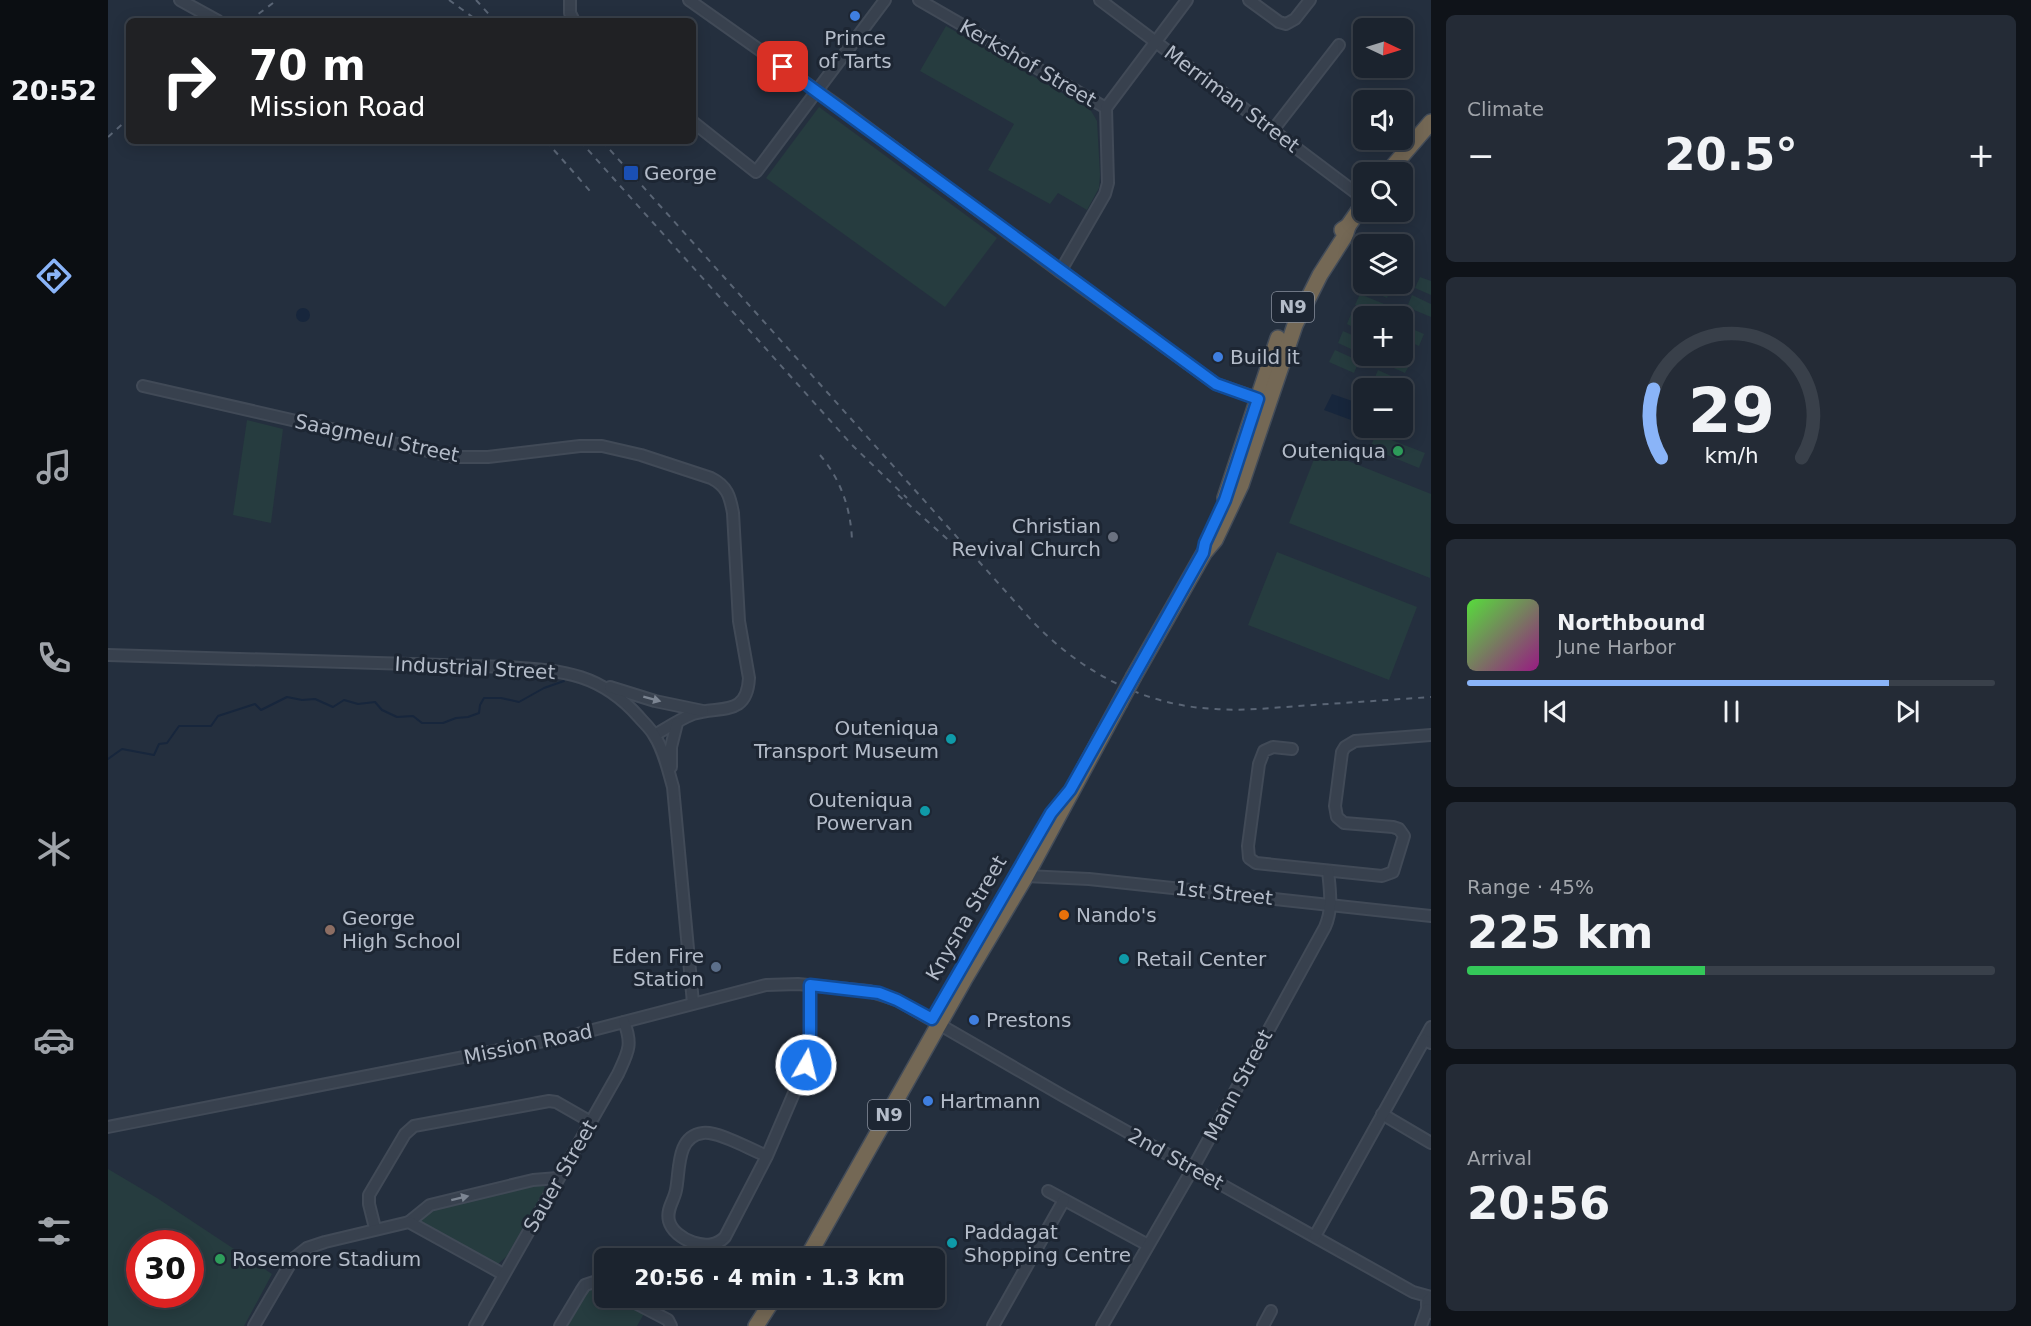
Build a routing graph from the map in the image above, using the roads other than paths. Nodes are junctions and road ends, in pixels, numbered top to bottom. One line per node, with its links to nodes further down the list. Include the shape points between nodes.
1 (180, 0): 10 (street)
2 (570, 0): 11 (street)
3 (688, 0): 14 (street)
4 (885, 0): 14 (street)
5 (919, 0): 15 (street, Kerkshof Street)
6 (1100, 0): 12 (street, Merriman Street)
7 (1187, 0): 12 (street)
8 (1249, 0): 9 (street, via 1286,24)
9 (1310, 0)
10 (213, 18)
11 (572, 18)
12 (1156, 42): 15 (street); 19 (street, Merriman Street)
13 (1339, 45): 19 (street)
14 (818, 91): 18 (street, via 756,172); 26 (street)
15 (1106, 108): 26 (street, via 1105,194)
16 (1431, 112): 20 (highway)
17 (1431, 122): 21 (highway)
18 (696, 124)
19 (1273, 130): 24 (street, Merriman Street)
20 (1413, 141)
21 (1413, 142)
22 (1406, 150): 23 (highway)
23 (1396, 162)
24 (1353, 192)
25 (1353, 218): 28 (highway, N9, via 1320,275)
26 (1060, 272): 28 (street, via 1216,384)
27 (143, 386): 31 (street, Saagmeul Street, via 454,457 488,458 602,446 711,477 721,483 731,500 739,621 749,678 747,692 739,704)
28 (1263, 401): 38 (highway, Knysna Street / N9, bridge, via 1203,553 1064,805)
29 (108, 655): 30 (street, Industrial Street, via 509,667 559,671)
30 (599, 684): 31 (street, one-way to 31); 33 (street, Industrial Street, via 630,707)
31 (706, 711): 32 (street, Saagmeul Street)
32 (677, 723): 33 (street, Saagmeul Street); 36 (street, via 671,747)
33 (655, 735): 36 (street, Industrial Street)
34 (1431, 735): 37 (street, via 1355,741 1345,747 1336,796 1337,817 1344,823 1399,829 1404,841 1397,864 1388,875)
35 (1292, 749): 37 (street, via 1273,747 1264,751 1247,853 1256,863)
36 (673, 787): 42 (street, Industrial Street)
37 (1328, 871): 39 (street, Mann Street)
38 (1021, 874): 39 (street, 1st Street); 44 (highway, Knysna Street / N9)
39 (1330, 904): 40 (street, 1st Street); 52 (street, Mann Street, via 1325,927)
40 (1431, 916)
41 (810, 985): 42 (street, Mission Road, via 772,985); 44 (street, Mission Road, via 879,993); 51 (street, via 806,1065)
42 (693, 1003): 43 (street, Mission Road)
43 (624, 1022): 48 (street, Sauer Street, via 630,1048); 49 (street, Mission Road)
44 (936, 1022): 52 (street, 2nd Street); 60 (highway, Knysna Street / N9); 61 (highway, Knysna Street / N9)
45 (1431, 1027): 46 (street)
46 (1427, 1041): 47 (street)
47 (1382, 1114): 50 (street); 58 (street)
48 (591, 1122): 53 (street, Sauer Street); 57 (street, via 549,1101 414,1126 405,1134 369,1195)
49 (108, 1127)
50 (1431, 1143)
51 (767, 1156): 51 (street, via 712,1133 690,1138 681,1155 669,1209 672,1227 701,1245 720,1242)
52 (1193, 1168): 58 (street, 2nd Street); 59 (street, Mann Street)
53 (558, 1178): 56 (street, one-way to 53, via 430,1206 532,1180); 62 (street, Sauer Street)
54 (1048, 1191): 55 (street)
55 (1064, 1200): 59 (street); 75 (street)
56 (409, 1222): 57 (street); 62 (street)
57 (375, 1228): 69 (street, via 300,1253)
58 (1315, 1236): 64 (street, 2nd Street, via 1413,1292)
59 (1148, 1245): 76 (street, Mann Street)
60 (803, 1248)
61 (812, 1248)
62 (503, 1274): 70 (street, Sauer Street)
63 (594, 1281): 71 (street, via 585,1285)
64 (1430, 1307): 78 (street); 79 (street)
65 (645, 1308): 72 (street, via 668,1320)
66 (768, 1308): 73 (highway)
67 (778, 1308): 74 (highway)
68 (1271, 1311): 77 (street)
69 (254, 1326)
70 (475, 1326)
71 (560, 1326)
72 (671, 1326)
73 (756, 1326)
74 (768, 1326)
75 (993, 1326)
76 (1102, 1326)
77 (1263, 1326)
78 (1421, 1326)
79 (1426, 1326)

